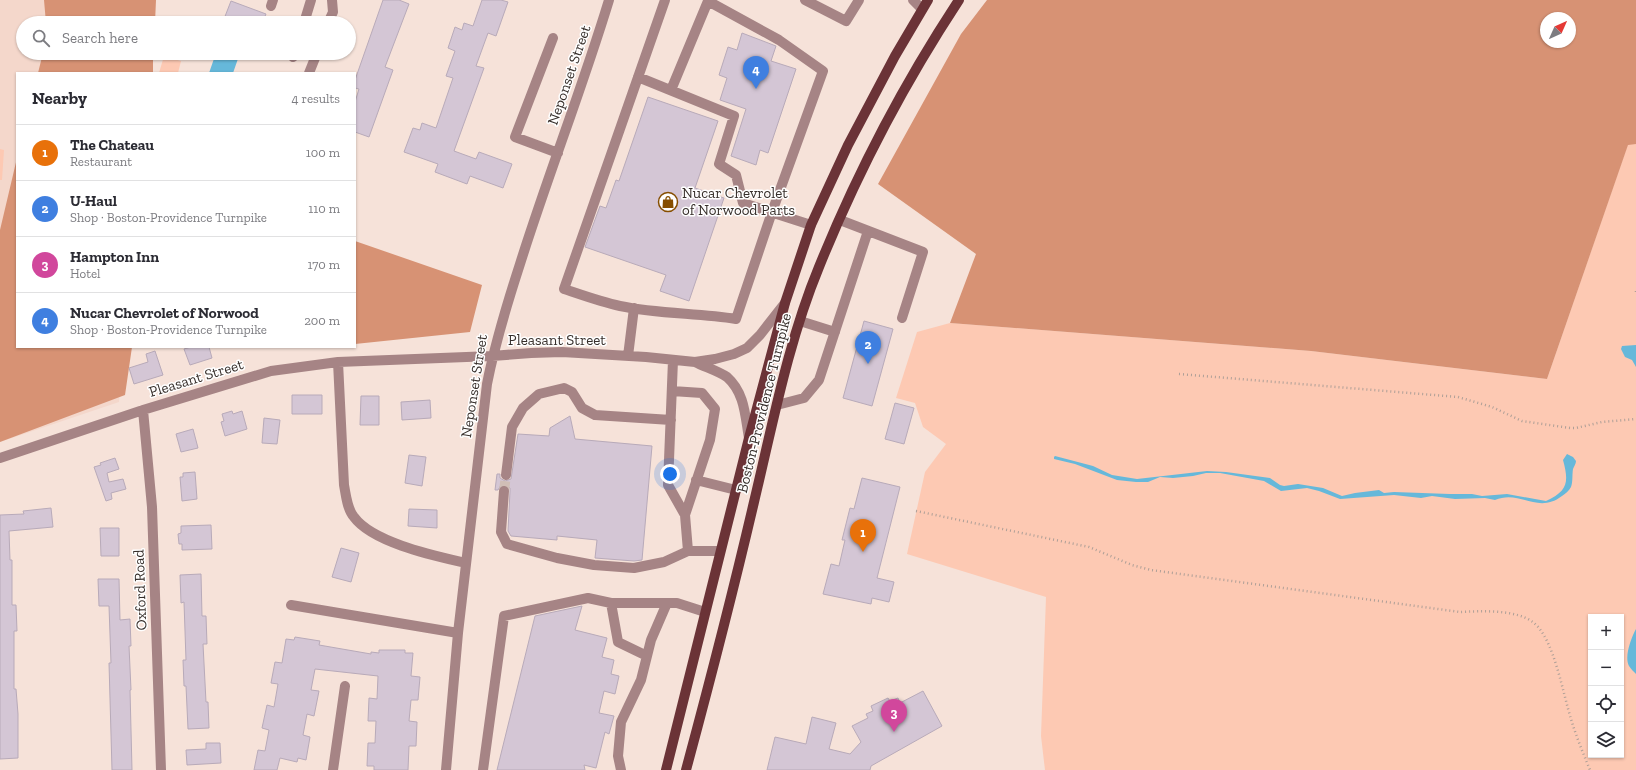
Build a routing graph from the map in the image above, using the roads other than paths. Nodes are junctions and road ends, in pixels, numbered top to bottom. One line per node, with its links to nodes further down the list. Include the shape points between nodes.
1 (311, 0): 10 (street)
2 (332, 0): 11 (street)
3 (609, 0): 17 (street, Neponset Street)
4 (665, 0): 15 (street)
5 (805, 0): 6 (street, via 846,21)
6 (859, 0)
7 (913, 0): 9 (street)
8 (959, 0): 19 (main road, Boston-Providence Turnpike, via 927,48 876,140)
9 (925, 4): 20 (main road, Boston-Providence Turnpike, via 848,145)
10 (306, 16)
11 (331, 16)
12 (553, 38): 17 (street, via 515,137)
13 (314, 60): 14 (street)
14 (309, 72)
15 (638, 77): 16 (street); 23 (street, via 564,289)
16 (671, 90): 18 (street, via 734,116 719,164 736,175 743,203); 18 (street, via 708,1 779,40 823,71)
17 (558, 153): 27 (street, Neponset Street, via 528,238)
18 (772, 212): 20 (street); 23 (street, via 736,319)
19 (840, 220): 21 (street); 25 (main road, Boston-Providence Turnpike)
20 (811, 225): 22 (main road, Boston-Providence Turnpike)
21 (868, 231): 24 (street, via 923,252); 26 (street)
22 (785, 303): 31 (street, Pleasant Street, via 747,348 734,354); 36 (main road, Boston-Providence Turnpike)
23 (634, 308): 28 (street)
24 (902, 318)
25 (800, 321): 26 (street); 33 (main road, Boston-Providence Turnpike)
26 (835, 332): 33 (street, via 819,380 804,398)
27 (492, 356): 28 (street, Pleasant Street, via 562,352); 30 (street, Pleasant Street); 45 (street, Neponset Street)
28 (628, 356): 29 (street, Pleasant Street)
29 (673, 360): 31 (street, Pleasant Street); 32 (street)
30 (338, 362): 34 (street, Pleasant Street, via 271,370); 45 (street, via 344,485 353,517 381,537 420,553)
31 (695, 362): 36 (street, Pleasant Street, via 726,376 735,386 742,396)
32 (672, 391): 35 (street); 39 (street, via 702,393 715,409 710,440)
33 (777, 405): 59 (main road, Boston-Providence Turnpike, via 729,608)
34 (143, 410): 37 (street, Pleasant Street); 53 (street, Oxford Road, via 152,507)
35 (671, 420): 38 (street, via 595,415 582,408 572,392 564,388 539,394 523,408 512,427); 42 (street, via 668,486)
36 (749, 438): 41 (main road, Boston-Providence Turnpike)
37 (0, 458)
38 (506, 475)
39 (696, 480): 41 (street); 42 (street)
40 (504, 490): 43 (street, via 501,532 507,544 587,564 634,568 664,562)
41 (736, 490): 44 (main road, Boston-Providence Turnpike)
42 (685, 515): 43 (street)
43 (688, 551): 44 (street)
44 (720, 551): 49 (main road, Boston-Providence Turnpike)
45 (466, 563): 50 (street, Neponset Street)
46 (611, 603): 47 (street); 51 (street, via 618,642); 56 (street, via 588,598 504,616)
47 (667, 603): 49 (street, via 677,603); 51 (street)
48 (291, 605): 50 (street)
49 (705, 612): 58 (main road, Boston-Providence Turnpike)
50 (458, 633): 55 (street, Neponset Street)
51 (647, 656): 57 (street, via 641,680 621,722 618,756)
52 (345, 686): 54 (street)
53 (161, 770)
54 (333, 770)
55 (446, 770)
56 (483, 770)
57 (621, 770)
58 (666, 770)
59 (686, 770)

